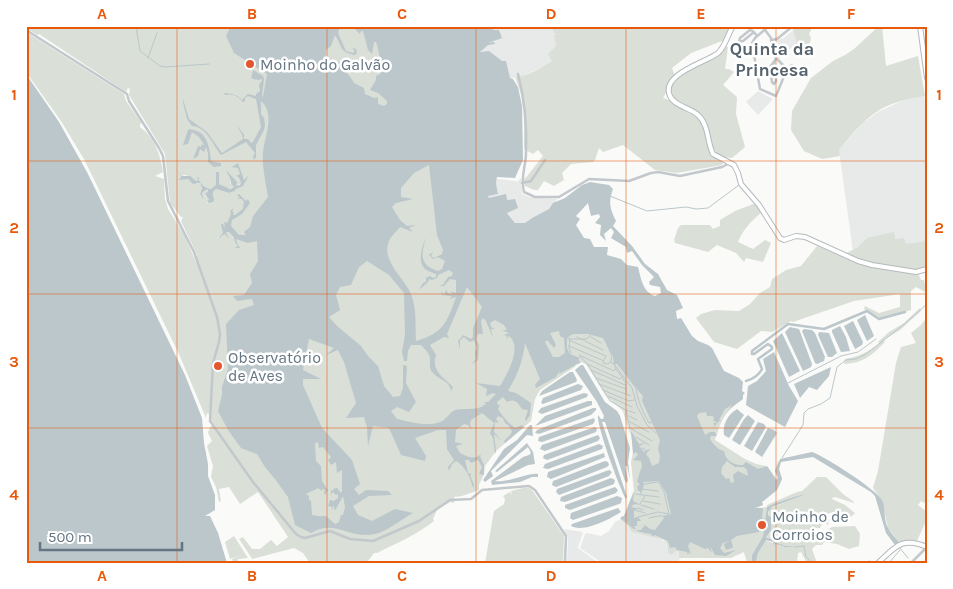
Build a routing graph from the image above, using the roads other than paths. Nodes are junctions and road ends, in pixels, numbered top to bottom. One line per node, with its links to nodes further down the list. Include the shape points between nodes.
1 (733, 26): 20 (main road, via 717,54 693,66 669,87 675,102 702,119 714,154)
2 (762, 26): 7 (street)
3 (769, 26): 7 (street)
4 (792, 26): 10 (street)
5 (920, 26): 11 (main road)
6 (26, 30): 24 (street, via 127,94 159,148 163,156 168,202 194,252 220,334 213,363 210,421 253,482 296,534 306,538 332,531 350,539 373,541 420,521 450,500 469,500 482,490 529,486 566,536)
7 (765, 30): 9 (street); 10 (street)
8 (754, 32): 8 (street, via 750,30 739,42 743,41); 9 (street)
9 (757, 36): 16 (street, via 752,43 760,89 776,96)
10 (771, 40): 12 (street, via 771,52)
11 (925, 55): 14 (main road)
12 (776, 59): 13 (street); 16 (street)
13 (774, 63): 13 (street, via 770,67 774,84 776,81)
14 (926, 64): 18 (main road)
15 (792, 65): 16 (street)
16 (787, 69)
17 (518, 74): 21 (street, via 526,111)
18 (927, 78)
19 (545, 160): 21 (street, via 531,181)
20 (730, 163): 21 (street, via 680,176 651,172 629,182 589,178 559,197 528,195); 22 (main road, via 736,169 742,186 759,204 782,240 805,237 880,268 916,272)
21 (522, 183)
22 (927, 269)
23 (926, 548): 25 (main road, via 912,542 900,544); 26 (street)
24 (565, 563)
25 (878, 563)
26 (911, 563)

